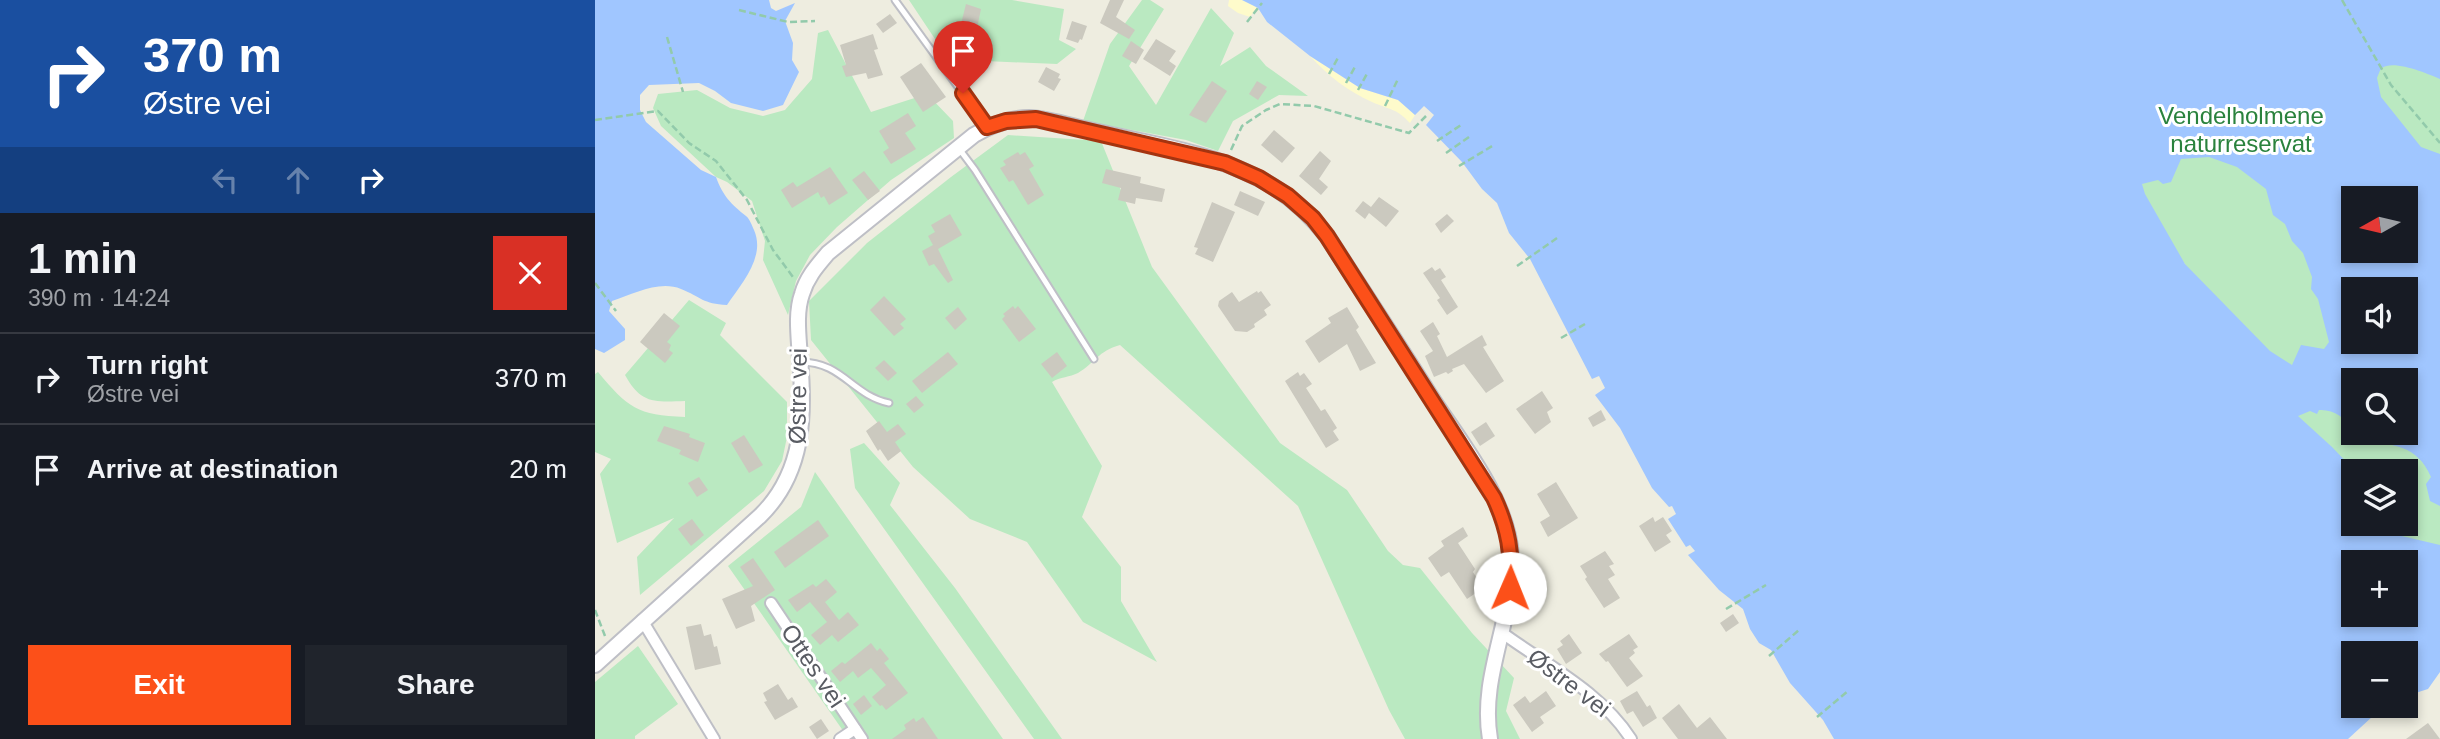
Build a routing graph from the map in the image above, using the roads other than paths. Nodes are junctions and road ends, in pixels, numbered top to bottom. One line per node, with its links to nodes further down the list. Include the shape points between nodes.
1 (895, 0): 2 (lane)
2 (987, 127): 3 (street, Østre vei); 9 (street, Østre vei, via 1036,119 1225,163 1273,186 1313,218 1478,469 1500,511 1510,542 1510,588)
3 (958, 148): 4 (lane); 5 (street, Østre vei, via 814,269 803,290 798,319)
4 (1094, 359)
5 (801, 362): 6 (lane, via 824,365 871,398); 8 (street, Østre vei, via 800,438 783,488 760,516)
6 (889, 403)
7 (771, 603): 11 (street, Ottes vei)
8 (642, 620): 10 (street, Østre vei); 12 (street)
9 (1501, 632): 14 (street, Østre vei, via 1487,698); 15 (street, Østre vei, via 1594,697)
10 (595, 665)
11 (859, 734): 13 (street, Ottes vei)
12 (715, 739)
13 (840, 739)
14 (1490, 739)
15 (1632, 739)

